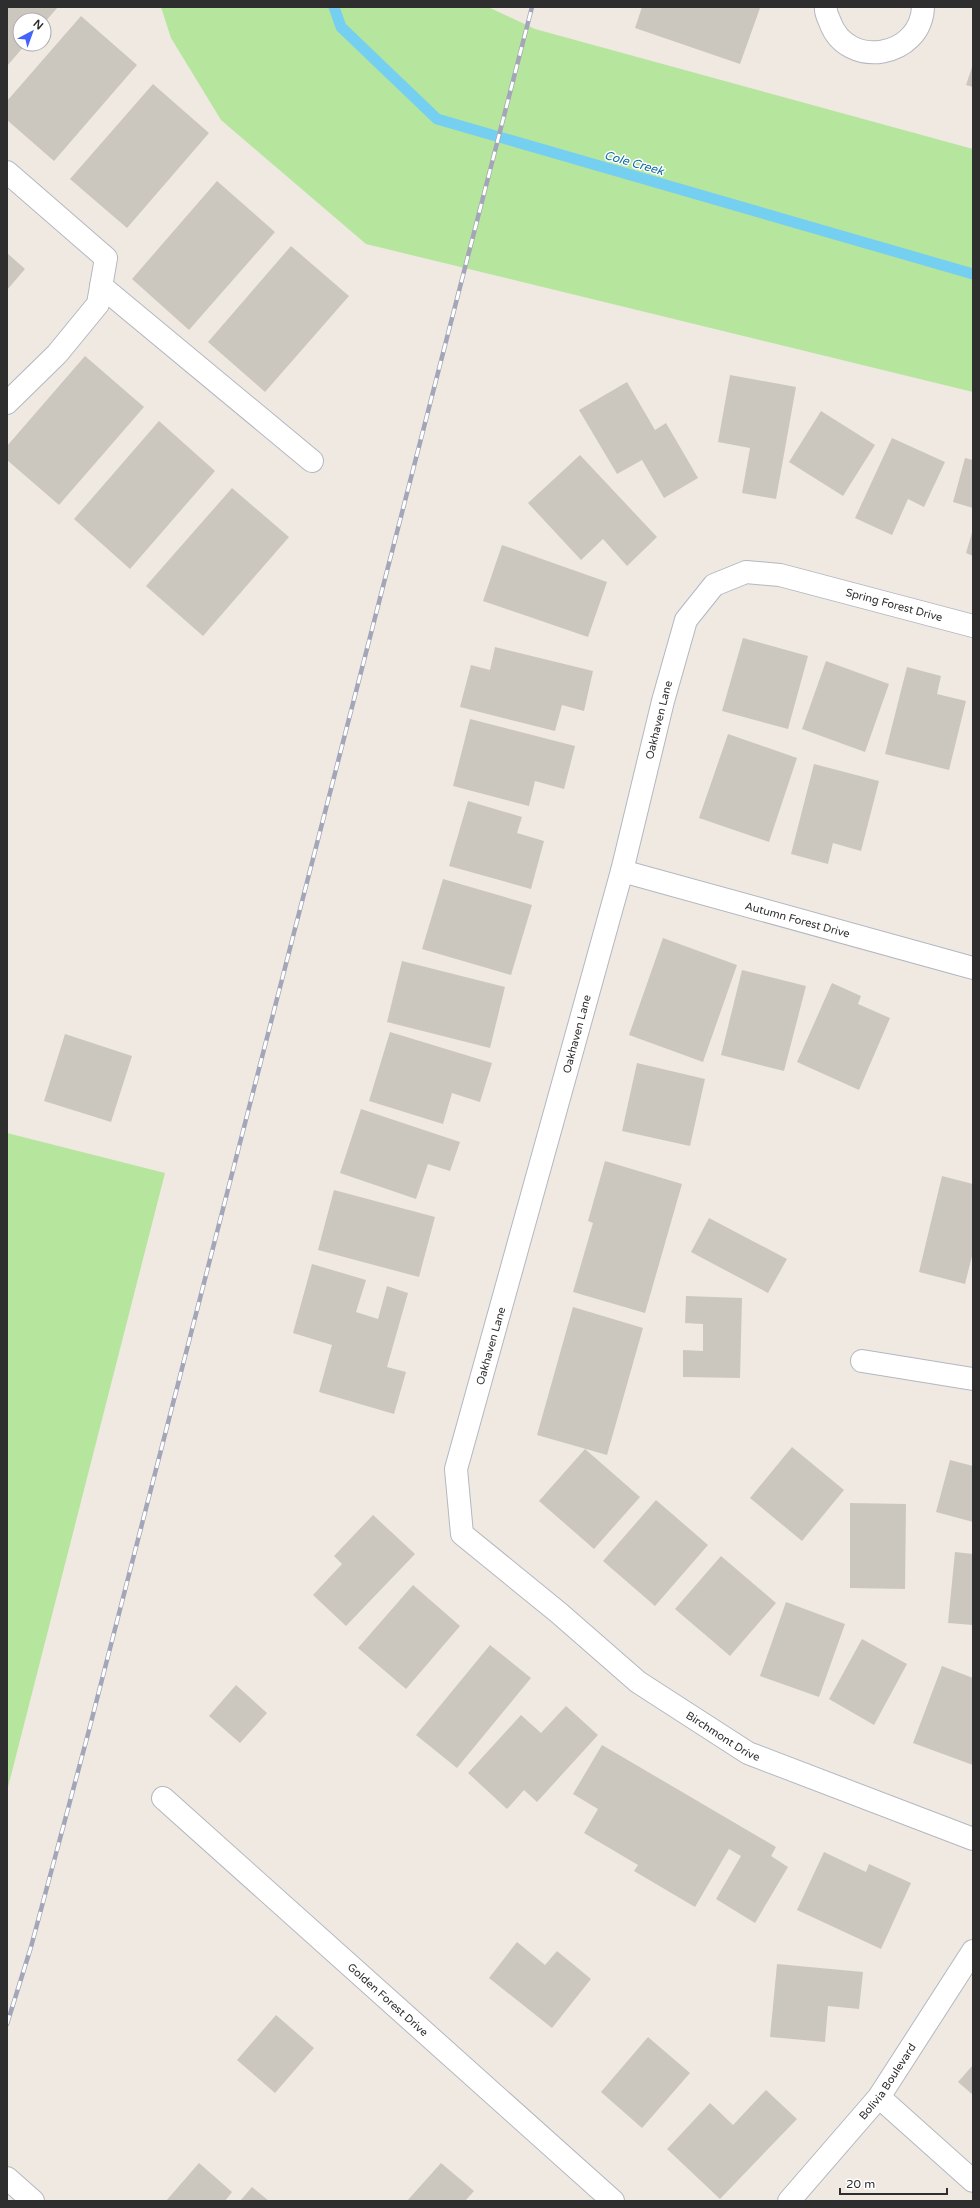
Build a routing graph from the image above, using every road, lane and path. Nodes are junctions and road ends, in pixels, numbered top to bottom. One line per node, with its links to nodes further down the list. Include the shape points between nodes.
1 (826, 7): 2 (street, via 832,29 845,43 862,52 882,53 900,47 914,34 923,17)
2 (923, 7)
3 (7, 172): 4 (street, via 106,258)
4 (101, 286): 5 (street, via 98,304 57,354); 6 (street)
5 (7, 403)
6 (312, 461)
7 (815, 584): 8 (street, Spring Forest Drive); 9 (street, Oakhaven Lane, via 780,575 746,572 714,585 686,620 663,701)
8 (973, 626)
9 (622, 871): 10 (street, Autumn Forest Drive); 13 (street, Oakhaven Lane, via 456,1469 462,1534)
10 (973, 968)
11 (862, 1361): 12 (street)
12 (973, 1379)
13 (508, 1572): 15 (street, Birchmont Drive, via 638,1682 748,1753)
14 (163, 1798): 21 (street, Golden Forest Drive)
15 (973, 1839)
16 (973, 1951): 17 (street, Bolivia Boulevard)
17 (879, 2097): 19 (street); 22 (street, Bolivia Boulevard)
18 (7, 2178): 20 (street)
19 (973, 2181)
20 (33, 2201)
21 (613, 2201)
22 (789, 2201)

